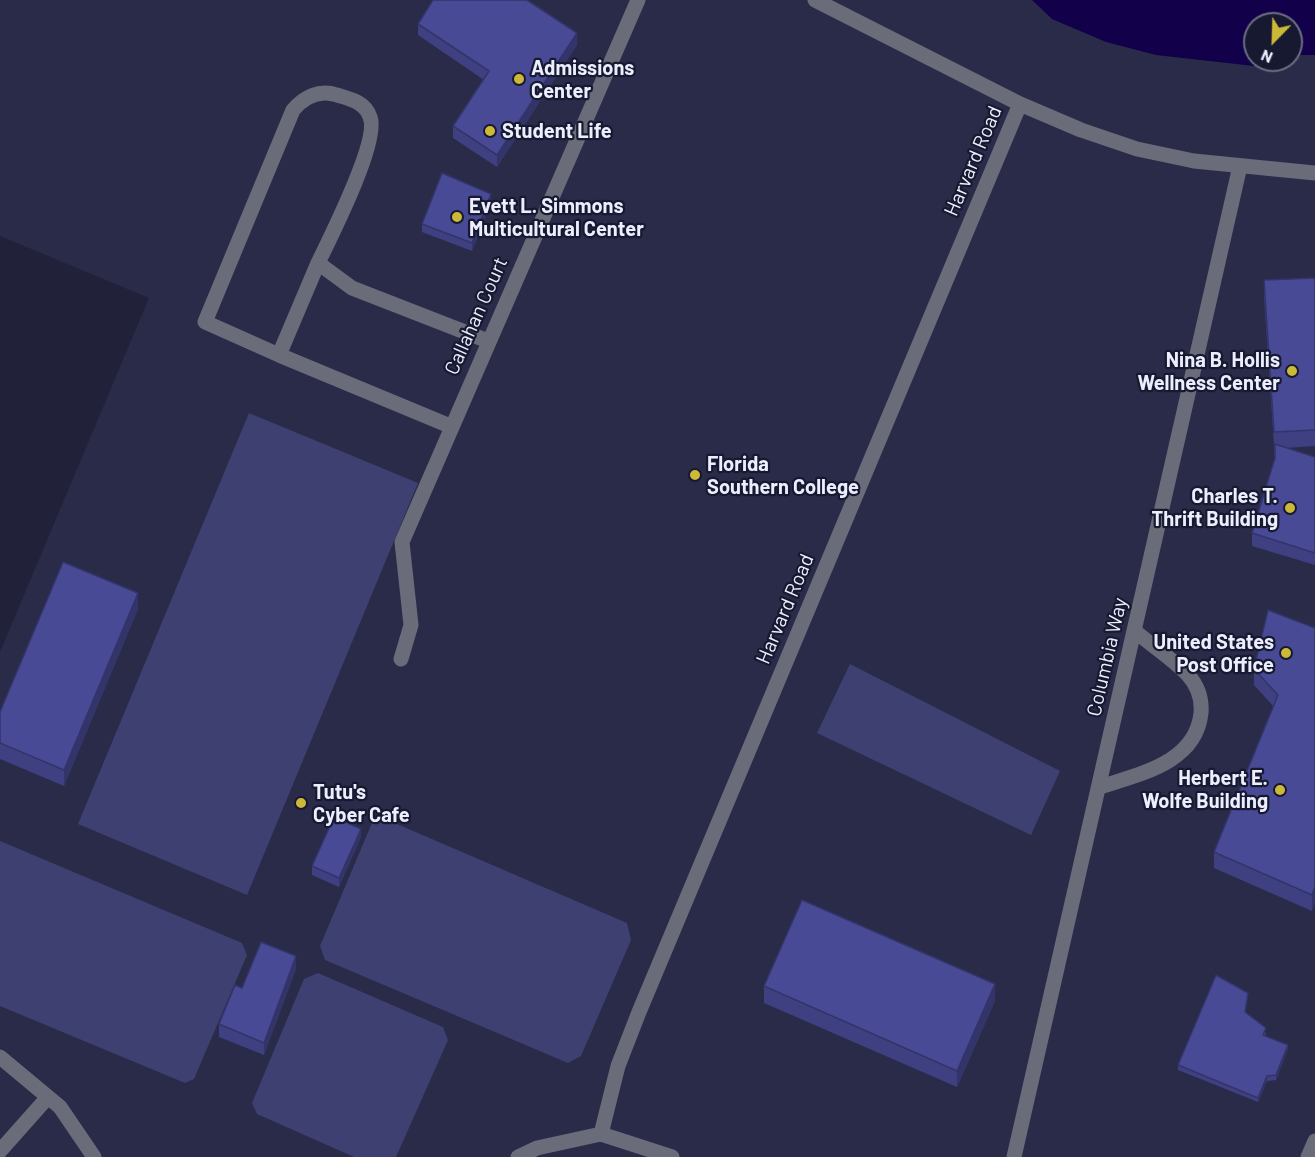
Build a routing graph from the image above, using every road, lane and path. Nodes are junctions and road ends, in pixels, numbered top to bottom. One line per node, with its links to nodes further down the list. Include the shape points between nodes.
1 (638, 0): 7 (street, Callahan Court)
2 (815, 0): 3 (street)
3 (1020, 104): 4 (street, via 1137,149 1194,161); 15 (street, Harvard Road, via 639,1012 618,1066)
4 (1240, 165): 5 (street); 10 (street, Columbia Way)
5 (1315, 173)
6 (318, 263): 7 (street, via 352,288); 8 (street); 8 (street, via 371,137 370,117 358,102 330,92 305,97 293,110 205,322)
7 (488, 341): 9 (street, Callahan Court)
8 (279, 355): 9 (street)
9 (450, 426): 11 (street, Callahan Court, via 402,542 411,625)
10 (1135, 631): 12 (street, Columbia Way); 12 (street, via 1189,676 1202,700 1200,722 1189,745 1164,765)
11 (402, 658)
12 (1100, 786): 21 (street, Columbia Way)
13 (0, 1057): 14 (street)
14 (48, 1097): 17 (street); 18 (street, via 60,1107)
15 (601, 1134): 19 (street, via 537,1148); 20 (street)
16 (1315, 1141): 22 (street)
17 (0, 1151)
18 (94, 1157)
19 (518, 1157)
20 (672, 1157)
21 (1014, 1157)
22 (1308, 1157)

